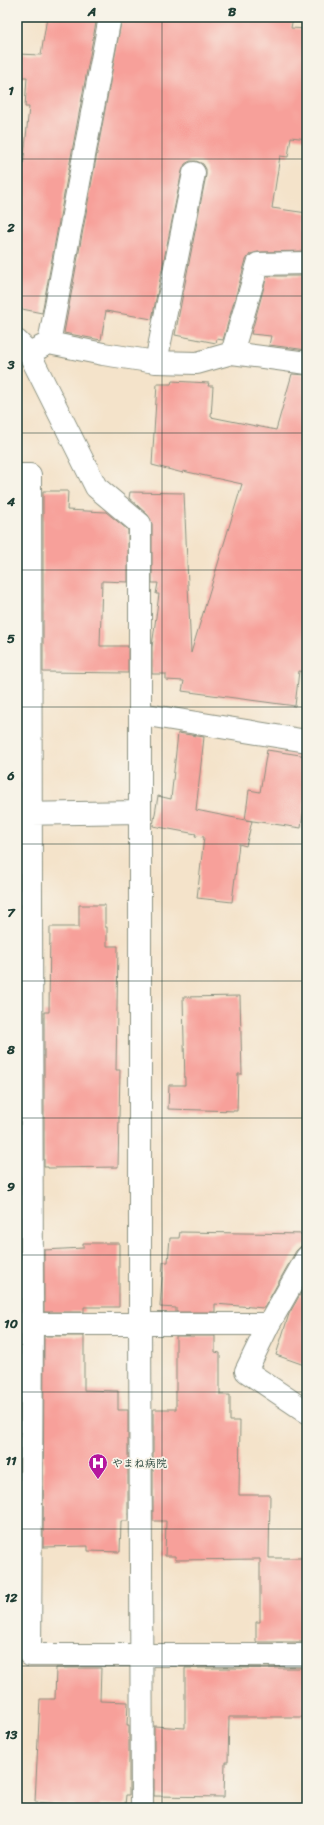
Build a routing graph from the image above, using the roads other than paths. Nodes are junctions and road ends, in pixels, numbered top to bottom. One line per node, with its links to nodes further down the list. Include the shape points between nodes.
1 (110, 17): 4 (street)
2 (194, 173): 7 (street)
3 (307, 263): 6 (street, via 258,264)
4 (49, 343): 5 (street); 7 (street)
5 (23, 347): 10 (street, via 96,487 140,524)
6 (232, 353): 7 (street, via 197,363); 8 (street)
7 (156, 362)
8 (307, 363)
9 (17, 475): 13 (street, via 30,475)
10 (141, 714): 11 (street); 12 (street)
11 (307, 741)
12 (140, 812): 13 (street); 15 (street)
13 (24, 814): 16 (street)
14 (307, 1256): 17 (street)
15 (140, 1323): 16 (street); 17 (street); 19 (street)
16 (24, 1324): 19 (street, via 30,1656)
17 (269, 1324): 18 (street, via 246,1371)
18 (307, 1412)
19 (141, 1654): 20 (street); 21 (street)
20 (307, 1655)
21 (142, 1808)

